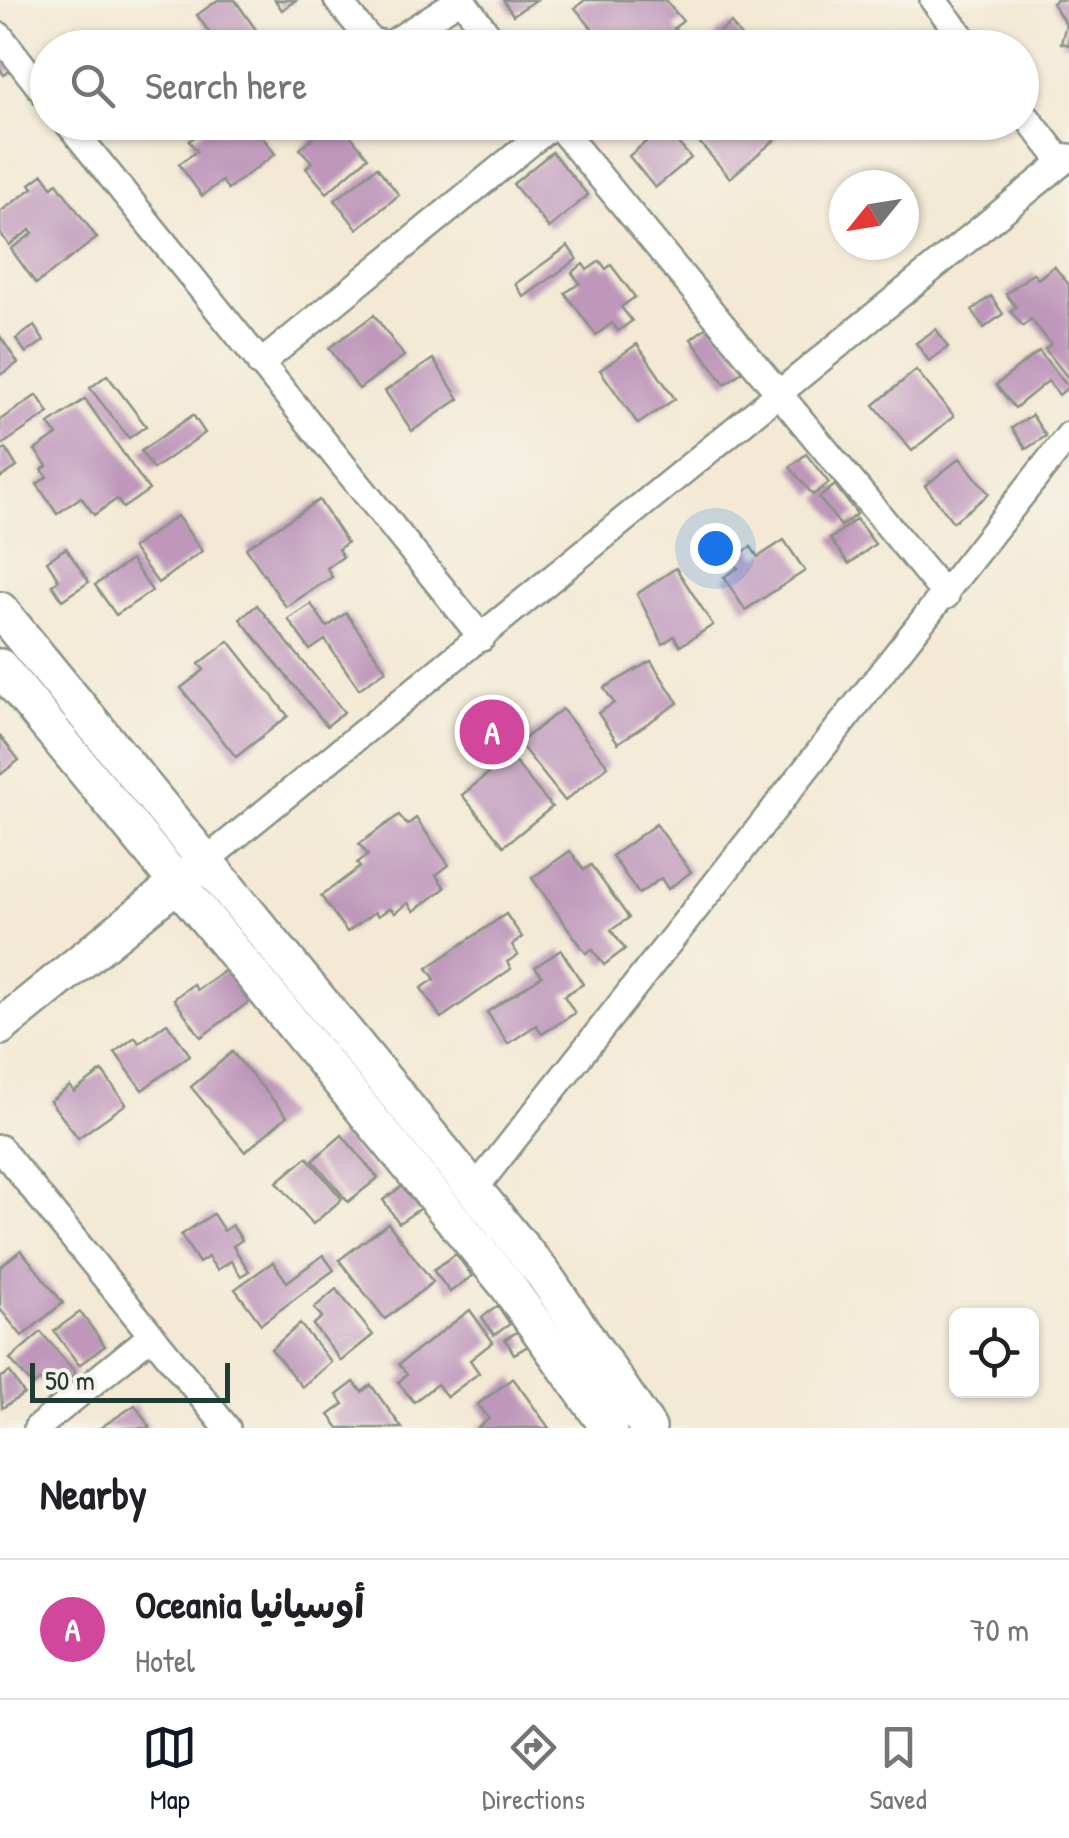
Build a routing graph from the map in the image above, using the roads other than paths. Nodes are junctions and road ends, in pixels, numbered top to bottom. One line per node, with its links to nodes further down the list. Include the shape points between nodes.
1 (337, 0): 4 (street)
2 (460, 0): 5 (street); 6 (street)
3 (933, 0): 7 (street)
4 (361, 30)
5 (413, 30)
6 (484, 30)
7 (957, 30)
8 (0, 36): 9 (street)
9 (30, 75)
10 (1039, 130): 14 (street)
11 (81, 140): 15 (street)
12 (534, 140): 15 (street)
13 (569, 140): 16 (street)
14 (1066, 160): 16 (street)
15 (260, 364): 20 (street)
16 (778, 396): 18 (street); 20 (street)
17 (1069, 435): 18 (street)
18 (946, 596): 27 (street)
19 (0, 610): 21 (main road)
20 (482, 638): 23 (street)
21 (41, 661): 22 (main road); 23 (main road)
22 (7, 676): 24 (main road)
23 (204, 862): 24 (main road); 27 (main road)
24 (175, 885): 25 (main road); 31 (main road, via 459,1225)
25 (0, 1027)
26 (0, 1148): 28 (street)
27 (474, 1190): 32 (main road, via 590,1337)
28 (152, 1336): 29 (street); 30 (street)
29 (37, 1428)
30 (227, 1428)
31 (609, 1428)
32 (648, 1428)

